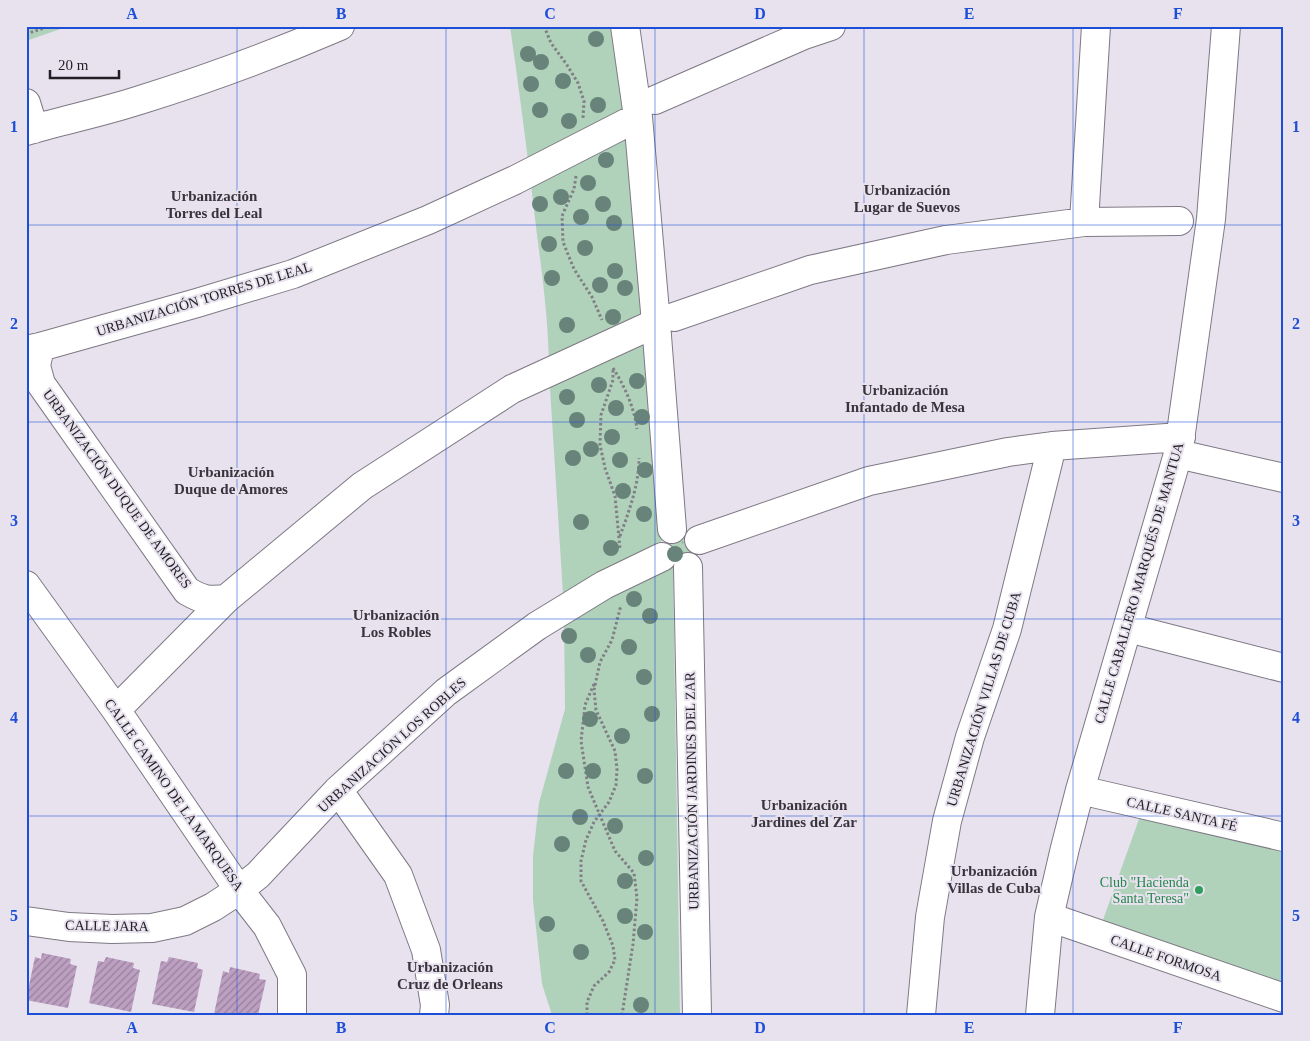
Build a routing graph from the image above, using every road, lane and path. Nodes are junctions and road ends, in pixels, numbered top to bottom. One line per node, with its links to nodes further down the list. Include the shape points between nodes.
1 (50, 26): 9 (path)
2 (340, 26): 12 (street, via 225,72)
3 (544, 26): 13 (path, via 551,43 578,83 584,101)
4 (625, 26): 11 (street)
5 (644, 26): 11 (street)
6 (831, 26): 11 (street, URBANIZACIÓN TORRES DE LEAL, via 804,35)
7 (1096, 26): 15 (street)
8 (1226, 26): 20 (street, CALLE CABALLERO MARQUÉS DE MANTUA, via 1211,219)
9 (26, 34)
10 (26, 103): 12 (street)
11 (646, 109): 13 (street, URBANIZACIÓN TORRES DE LEAL); 16 (street)
12 (30, 130)
13 (580, 146): 17 (street, URBANIZACIÓN TORRES DE LEAL, via 428,220 293,274); 18 (path, via 574,189 562,216 563,242 604,324)
14 (1180, 221): 15 (street)
15 (1084, 222): 16 (street, via 946,240 810,270)
16 (665, 320): 18 (street); 24 (street)
17 (33, 348): 29 (street, URBANIZACIÓN DUQUE DE AMORES, via 41,384 187,591 211,601)
18 (610, 356): 19 (path, via 635,417); 25 (path, via 613,380 601,415 600,444 615,496); 29 (street, via 512,389 362,486)
19 (637, 432)
20 (1179, 445): 21 (street); 23 (street); 30 (street, CALLE CABALLERO MARQUÉS DE MANTUA)
21 (1052, 446): 24 (street, via 869,481); 48 (street, URBANIZACIÓN VILLAS DE CUBA, via 1007,629 970,737 947,821 930,917)
22 (640, 456): 25 (path, via 639,472)
23 (1284, 478)
24 (686, 532): 26 (street, via 700,548 699,556 694,562); 26 (street, via 665,534 660,541 660,549)
25 (619, 538): 27 (path)
26 (674, 564): 27 (street, URBANIZACIÓN LOS ROBLES); 46 (street, URBANIZACIÓN JARDINES DEL ZAR); 47 (street, URBANIZACIÓN JARDINES DEL ZAR)
27 (622, 577): 32 (path, via 623,594 618,620); 34 (street, URBANIZACIÓN LOS ROBLES, via 537,626 446,692)
28 (26, 585): 33 (street, CALLE CAMINO DE LA MARQUESA)
29 (226, 599): 33 (street)
30 (1128, 628): 31 (street); 35 (street, CALLE CABALLERO MARQUÉS DE MANTUA)
31 (1284, 668)
32 (597, 676): 36 (path, via 585,705 581,741 588,787); 36 (path, via 594,690 596,710 615,751 617,769 616,785)
33 (116, 710): 38 (street, CALLE CAMINO DE LA MARQUESA)
34 (338, 790): 38 (street, URBANIZACIÓN LOS ROBLES, via 258,875); 43 (street, via 398,875 426,950)
35 (1080, 790): 37 (street, CALLE SANTA FÉ); 39 (street, CALLE CABALLERO MARQUÉS DE MANTUA)
36 (600, 814): 44 (path, via 586,840 581,861 582,882 603,921 615,960 609,972 594,986 587,1002); 45 (path, via 615,850 634,873 638,898)
37 (1284, 838)
38 (239, 890): 40 (street, CALLE JARA, via 185,921 152,928 69,927); 42 (street, CALLE CAMINO DE LA MARQUESA, via 267,926 292,975)
39 (1049, 917): 41 (street, CALLE FORMOSA); 49 (street, CALLE CABALLERO MARQUÉS DE MANTUA)
40 (26, 920)
41 (1284, 998)
42 (292, 1015)
43 (434, 1015)
44 (587, 1015)
45 (622, 1015)
46 (680, 1015)
47 (697, 1015)
48 (921, 1015)
49 (1040, 1015)

